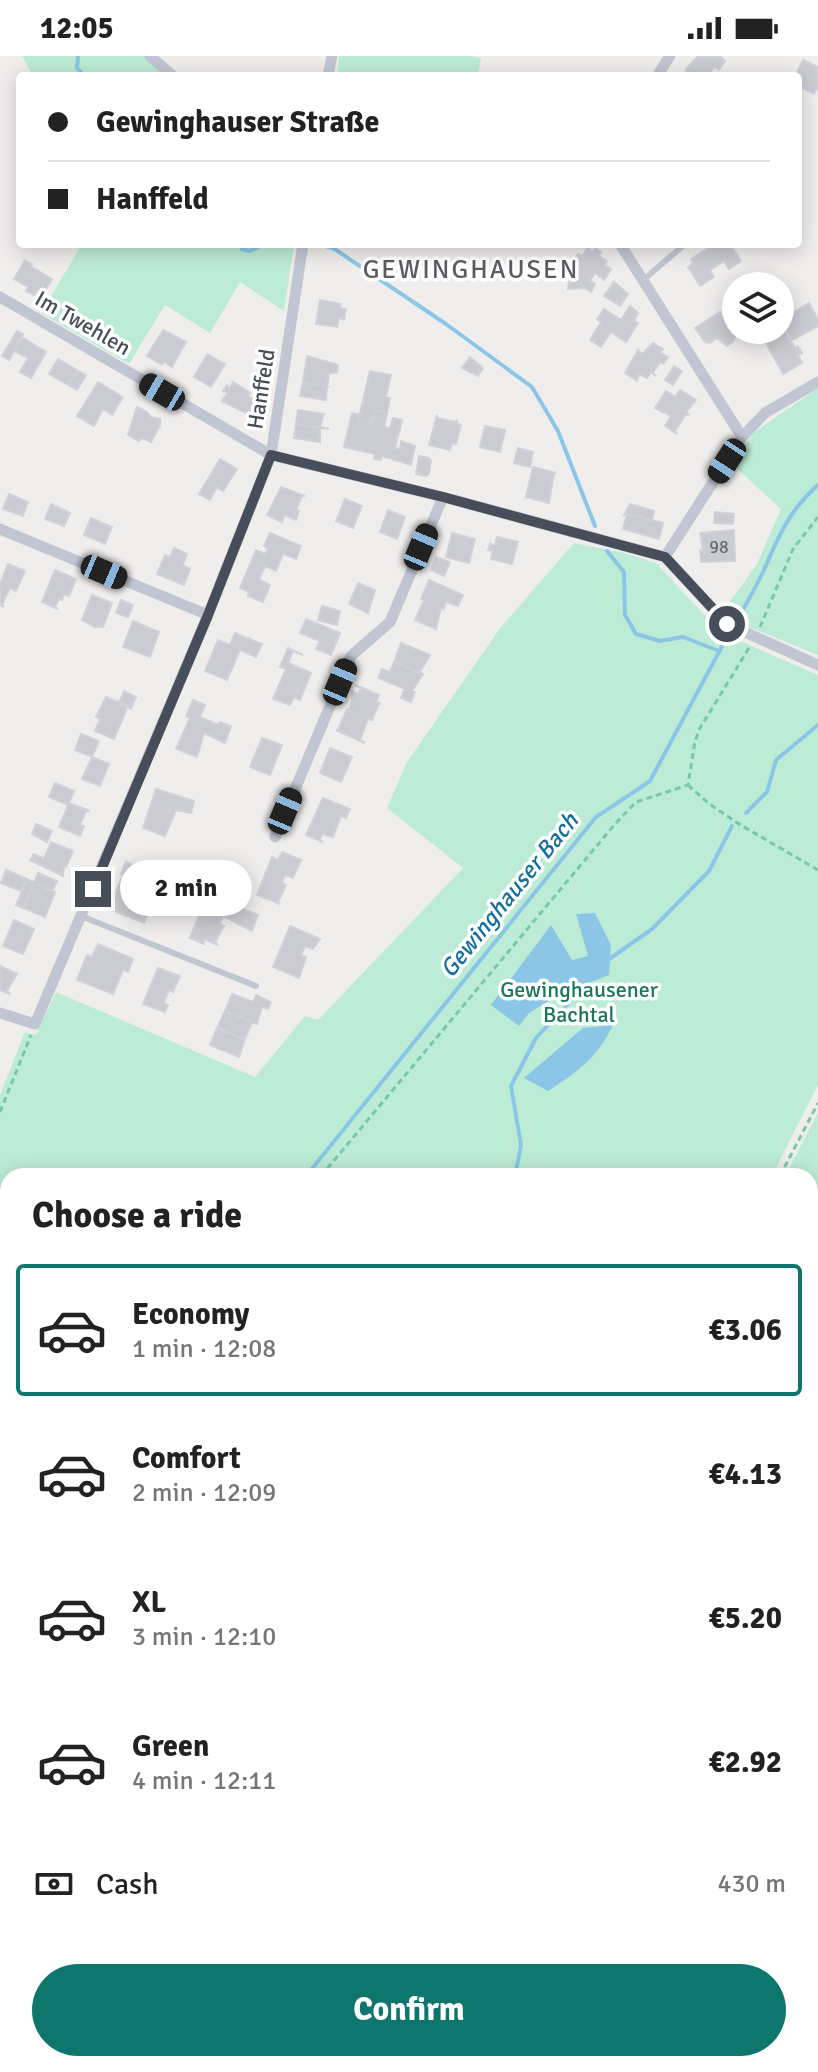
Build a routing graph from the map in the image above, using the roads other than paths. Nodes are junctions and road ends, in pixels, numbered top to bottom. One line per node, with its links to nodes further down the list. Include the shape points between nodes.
1 (150, 56): 2 (street)
2 (168, 72)
3 (302, 248): 10 (street, Hanffeld)
4 (622, 248): 6 (street)
5 (680, 248): 6 (lane)
6 (642, 281): 9 (street)
7 (0, 297): 10 (street, Im Twehlen)
8 (818, 382): 9 (street, via 765,413)
9 (742, 437): 13 (street)
10 (271, 455): 11 (street, Im Twehlen); 14 (street, Hanffeld)
11 (443, 497): 13 (street, Im Twehlen); 16 (street, via 390,622 351,656)
12 (0, 529): 14 (street)
13 (665, 557): 15 (street, via 732,627)
14 (208, 615): 17 (street, Hanffeld)
15 (818, 665)
16 (275, 837)
17 (81, 916): 18 (lane); 19 (street, Hanffeld, via 35,1024)
18 (256, 986)
19 (0, 1013)

